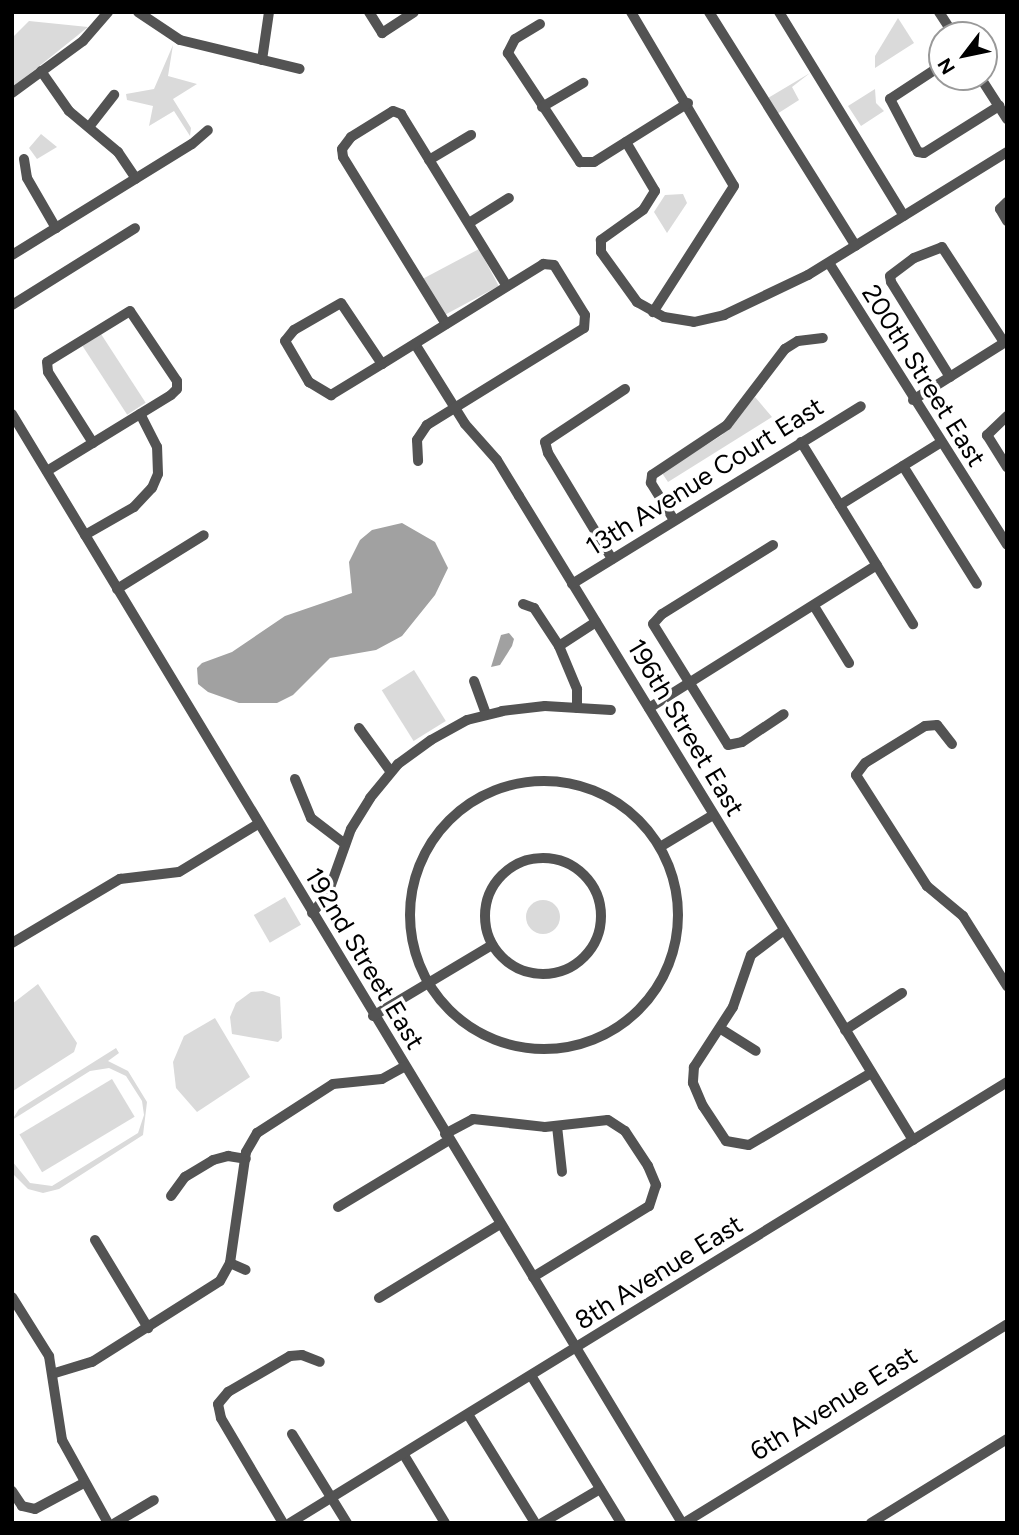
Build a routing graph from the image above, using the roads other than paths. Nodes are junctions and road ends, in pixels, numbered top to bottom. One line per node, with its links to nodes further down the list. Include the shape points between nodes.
1 (108, 12): 12 (street, via 83,41)
2 (138, 12): 10 (street, via 180,40)
3 (269, 12): 10 (street)
4 (369, 12): 5 (street, via 382,33)
5 (414, 12)
6 (631, 12): 18 (street)
7 (709, 12): 37 (street)
8 (779, 12): 32 (street)
9 (540, 24): 20 (street, via 509,45 513,64)
10 (262, 60): 11 (street)
11 (300, 69)
12 (41, 71): 16 (street); 22 (street, via 69,111)
13 (928, 74): 19 (street, via 890,99 918,152 924,153)
14 (583, 83): 20 (street)
15 (989, 91): 19 (street)
16 (12, 93)
17 (114, 96): 22 (street)
18 (688, 103): 25 (street); 42 (street, via 733,183 722,209)
19 (999, 106): 21 (street)
20 (542, 107): 25 (street, via 580,162 590,164)
21 (1007, 119)
22 (89, 127): 29 (street, via 118,152)
23 (208, 130): 29 (street)
24 (471, 135): 28 (street)
25 (626, 142): 42 (street, via 655,191 635,216 601,240 601,253 618,281)
26 (1007, 152): 32 (street)
27 (24, 159): 35 (street, via 27,178)
28 (429, 160): 34 (street); 43 (street, via 396,111 351,137 342,149)
29 (136, 179): 35 (street)
30 (509, 198): 34 (street)
31 (1003, 204): 33 (street)
32 (904, 216): 37 (street)
33 (1007, 221)
34 (469, 223): 40 (street)
35 (56, 228): 38 (street)
36 (135, 228): 41 (street)
37 (856, 246): 39 (street)
38 (12, 255)
39 (829, 263): 42 (street, via 715,318 685,321); 50 (street, 200th Street East)
40 (507, 286): 43 (street); 52 (street, via 551,264 585,315 586,325)
41 (12, 305)
42 (653, 312)
43 (446, 324): 46 (street)
44 (823, 338): 64 (street, via 798,341 785,349 727,425 660,468 651,479)
45 (1006, 341): 48 (street); 48 (street, via 942,247 914,258 890,276)
46 (415, 344): 47 (street); 52 (street, 196th Street East)
47 (382, 364): 47 (street, via 341,303 286,339 309,382 330,394)
48 (950, 377): 50 (street)
49 (625, 389): 69 (street, via 545,442)
50 (913, 400): 58 (street, 200th Street East)
51 (860, 405): 56 (street, 13th Avenue Court East)
52 (455, 408): 59 (street, via 421,432 416,446); 71 (street, 196th Street East, via 497,460)
53 (12, 414): 62 (street, 192nd Street East)
54 (140, 414): 57 (street); 57 (street, via 177,389 170,370 130,312 47,362 48,372); 66 (street, via 157,447 158,474 145,498)
55 (1007, 416): 61 (street, via 987,431)
56 (801, 442): 63 (street); 64 (street, 13th Avenue Court East)
57 (93, 443): 62 (street)
58 (940, 443): 60 (street); 68 (street, 200th Street East)
59 (418, 461)
60 (903, 466): 63 (street); 72 (street)
61 (1007, 467)
62 (47, 471): 66 (street, 192nd Street East)
63 (840, 505): 70 (street)
64 (674, 520): 69 (street, 13th Avenue Court East)
65 (204, 534): 73 (street)
66 (85, 535): 73 (street, 192nd Street East)
67 (773, 545): 81 (street, via 655,620 654,628)
68 (1007, 545)
69 (612, 559): 71 (street, 13th Avenue Court East)
70 (877, 565): 75 (street); 77 (street)
71 (572, 584): 76 (street, 196th Street East)
72 (977, 584)
73 (117, 589): 92 (street, 192nd Street East)
74 (523, 604): 78 (street, via 534,608)
75 (814, 606): 79 (street); 81 (street)
76 (596, 622): 78 (street); 83 (street, 196th Street East)
77 (913, 624)
78 (559, 646): 82 (street, via 577,689)
79 (849, 663)
80 (474, 681): 85 (street)
81 (688, 684): 83 (street); 86 (street, via 724,742 732,747)
82 (577, 708): 84 (street); 85 (street, via 545,706)
83 (649, 708): 91 (street, 196th Street East)
84 (611, 710)
85 (486, 714): 89 (street, via 431,740)
86 (784, 714)
87 (359, 728): 89 (street)
88 (952, 744): 100 (street, via 937,725 925,726 856,773 927,886 963,916)
89 (391, 772): 93 (street, via 359,813)
90 (295, 779): 93 (street, via 311,818)
91 (713, 815): 94 (street); 96 (street, 196th Street East)
92 (258, 824): 95 (street, 192nd Street East); 97 (street, via 179,872 120,879)
93 (345, 844): 95 (street, via 327,896)
94 (660, 847): 99 (street, via 677,899 672,953 652,994 612,1030 561,1048 514,1046 471,1028 447,1008); 99 (street, via 628,810 600,793 569,783 521,782 475,799 434,837 412,889 411,938)
95 (312, 913): 102 (street, 192nd Street East)
96 (784, 930): 103 (street, via 751,955); 104 (street, 196th Street East)
97 (12, 943)
98 (492, 945): 98 (street, via 504,959 528,972 555,973 572,966 586,955 599,931 600,903 593,886 574,866 557,859 530,859 513,865 493,884 486,901 485,928); 99 (street)
99 (428, 983): 102 (street)
100 (1007, 986)
101 (902, 993): 104 (street)
102 (373, 1016): 106 (street, 192nd Street East)
103 (721, 1030): 105 (street); 107 (street, via 698,1058 692,1083 720,1133 737,1146 758,1141)
104 (845, 1030): 107 (street, 196th Street East)
105 (756, 1051)
106 (404, 1067): 110 (street, 192nd Street East); 112 (street, via 382,1079 327,1088 257,1133)
107 (871, 1073): 111 (street, 196th Street East)
108 (1007, 1082): 111 (street, 8th Avenue East)
109 (557, 1126): 110 (street, via 473,1119); 113 (street); 120 (street, via 600,1120 619,1125 648,1166 655,1194 644,1209)
110 (447, 1137): 115 (street); 116 (street, 192nd Street East)
111 (913, 1140): 125 (street, 8th Avenue East)
112 (246, 1159): 114 (street, via 228,1156 214,1160 185,1177); 118 (street)
113 (562, 1172)
114 (171, 1196)
115 (338, 1207)
116 (500, 1224): 120 (street, 192nd Street East); 122 (street)
117 (95, 1240): 124 (street)
118 (230, 1263): 119 (street); 124 (street, via 220,1281)
119 (246, 1270)
120 (533, 1277): 125 (street, 192nd Street East)
121 (12, 1297): 127 (street)
122 (379, 1298)
123 (1007, 1324): 147 (street, 6th Avenue East)
124 (148, 1328): 127 (street, via 92,1362)
125 (577, 1349): 128 (street, 8th Avenue East); 147 (street, 192nd Street East)
126 (320, 1362): 140 (street, via 290,1356 228,1392 218,1404 221,1418)
127 (55, 1373): 133 (street, via 62,1440)
128 (532, 1377): 129 (street, 8th Avenue East); 134 (street)
129 (469, 1416): 132 (street, 8th Avenue East); 144 (street)
130 (292, 1434): 136 (street)
131 (1007, 1439): 148 (street)
132 (404, 1455): 136 (street, 8th Avenue East); 143 (street)
133 (84, 1483): 135 (street, via 46,1506 26,1509); 138 (street)
134 (600, 1489): 145 (street); 146 (street)
135 (12, 1491)
136 (332, 1498): 141 (street, 8th Avenue East); 142 (street)
137 (154, 1500): 139 (street)
138 (108, 1523)
139 (115, 1523)
140 (283, 1523)
141 (290, 1523)
142 (347, 1523)
143 (445, 1523)
144 (535, 1523)
145 (542, 1523)
146 (621, 1523)
147 (683, 1523)
148 (871, 1523)

